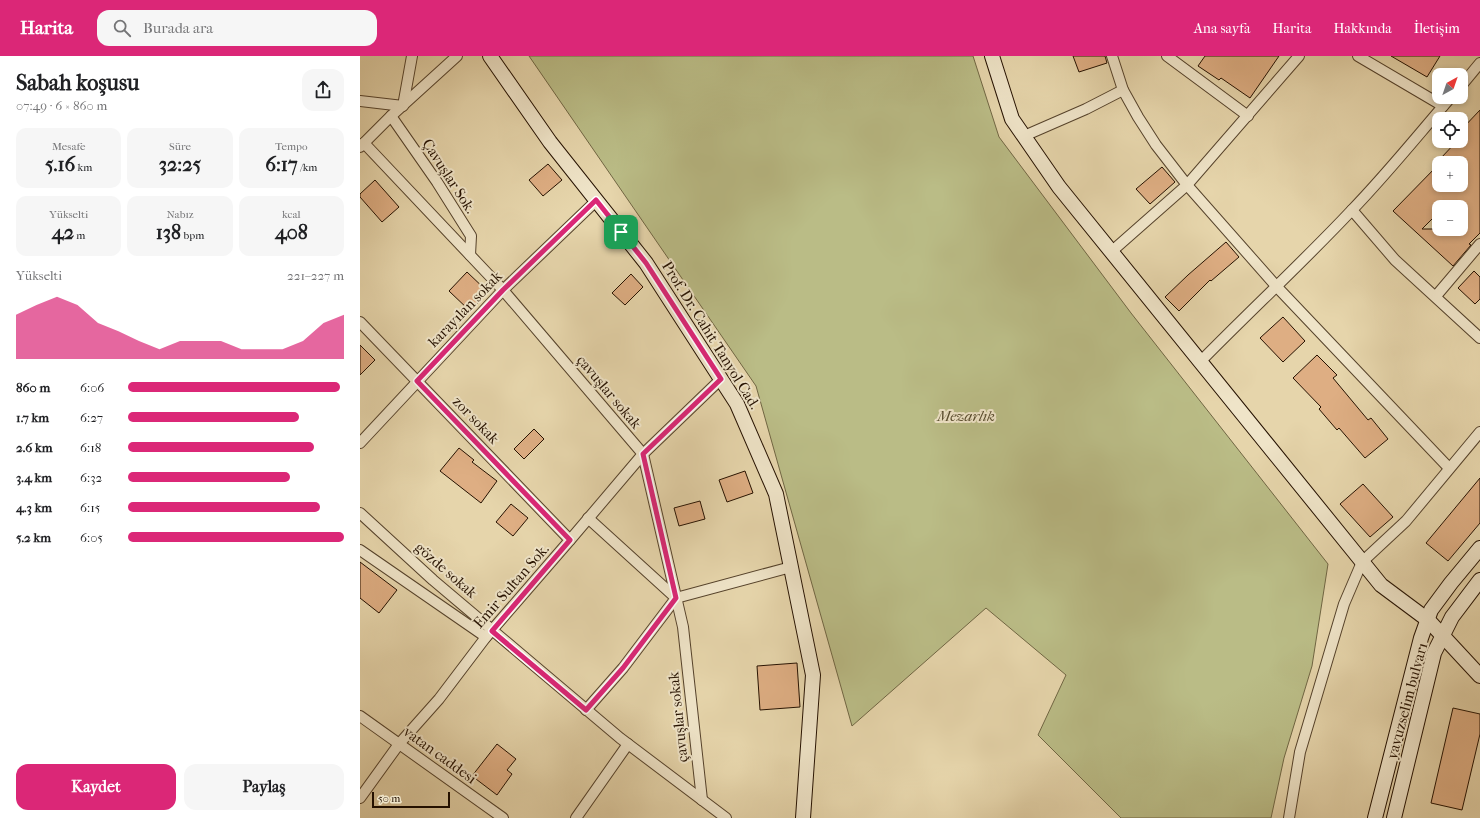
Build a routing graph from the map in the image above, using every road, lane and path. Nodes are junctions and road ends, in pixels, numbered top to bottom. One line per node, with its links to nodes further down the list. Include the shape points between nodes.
1 (412, 56): 13 (street)
2 (458, 56): 13 (street)
3 (490, 56): 20 (street, Prof. Dr. Cahit Tanyol Cad., via 550,142)
4 (992, 56): 17 (street, via 1012,119)
5 (1112, 56): 11 (street)
6 (1167, 56): 16 (street)
7 (1299, 56): 16 (street)
8 (1358, 56): 14 (street)
9 (1479, 66): 10 (street)
10 (1468, 78)
11 (1123, 90): 17 (street); 19 (street, via 1156,145)
12 (360, 101): 13 (street)
13 (403, 106): 15 (street)
14 (1443, 106): 21 (street)
15 (391, 116): 18 (street); 24 (street, Çavuşlar Sok., via 471,236)
16 (1248, 116): 19 (street)
17 (1024, 136): 23 (street, via 1059,188)
18 (362, 145): 24 (street, çavuşlar sokak)
19 (1187, 185): 23 (street); 25 (street)
20 (596, 200): 26 (street, karayılan sokak); 31 (street, Prof. Dr. Cahit Tanyol Cad., via 646,263)
21 (1352, 210): 25 (street); 27 (street, via 1395,260)
22 (1480, 244): 27 (street)
23 (1111, 252): 30 (street)
24 (470, 255): 26 (street, çavuşlar sokak)
25 (1277, 287): 30 (street); 36 (street)
26 (503, 290): 32 (street, karayılan sokak); 35 (street, çavuşlar sokak)
27 (1436, 296): 29 (street)
28 (360, 322): 32 (street, zor sokak)
29 (1480, 338)
30 (1200, 362): 42 (street)
31 (721, 379): 35 (street, Emir Sultan Sok.); 43 (street, Prof. Dr. Cahit Tanyol Cad., via 737,404 776,494)
32 (417, 381): 34 (street, karayılan sokak); 39 (street, zor sokak)
33 (1480, 432): 36 (street)
34 (360, 443)
35 (643, 454): 38 (street, Emir Sultan Sok.); 45 (street, çavuşlar sokak)
36 (1449, 468): 42 (street, via 1406,521)
37 (360, 514): 47 (street, gözde sokak)
38 (588, 518): 39 (street, Emir Sultan Sok.); 45 (street)
39 (570, 540): 47 (street, Emir Sultan Sok.)
40 (1480, 548): 46 (street, via 1431,610)
41 (360, 550): 47 (street, gözde sokak)
42 (1362, 562): 46 (street, via 1381,585); 60 (street, via 1344,604 1300,752)
43 (791, 566): 45 (street); 59 (street, Prof. Dr. Cahit Tanyol Cad., via 813,675)
44 (1480, 580): 48 (street, yavuzselim bulvarı, via 1452,617)
45 (676, 598): 50 (street, via 623,668); 55 (street, çavuşlar sokak, via 683,627)
46 (1428, 620): 48 (street); 61 (street)
47 (489, 634): 50 (street, gözde sokak); 53 (street, Emir Sultan Sok., via 439,699)
48 (1443, 635): 49 (street); 62 (street, yavuzselim bulvarı, via 1434,653)
49 (1480, 676)
50 (586, 710): 52 (street, gözde sokak)
51 (360, 716): 53 (street, vatan caddesi)
52 (628, 744): 55 (street, gözde sokak); 57 (street)
53 (398, 746): 54 (street, Emir Sultan Sok.); 56 (street, vatan caddesi)
54 (360, 798)
55 (702, 800): 58 (street, gözde sokak)
56 (503, 818)
57 (576, 818)
58 (726, 818)
59 (803, 818)
60 (1288, 818)
61 (1375, 818)
62 (1394, 818)

